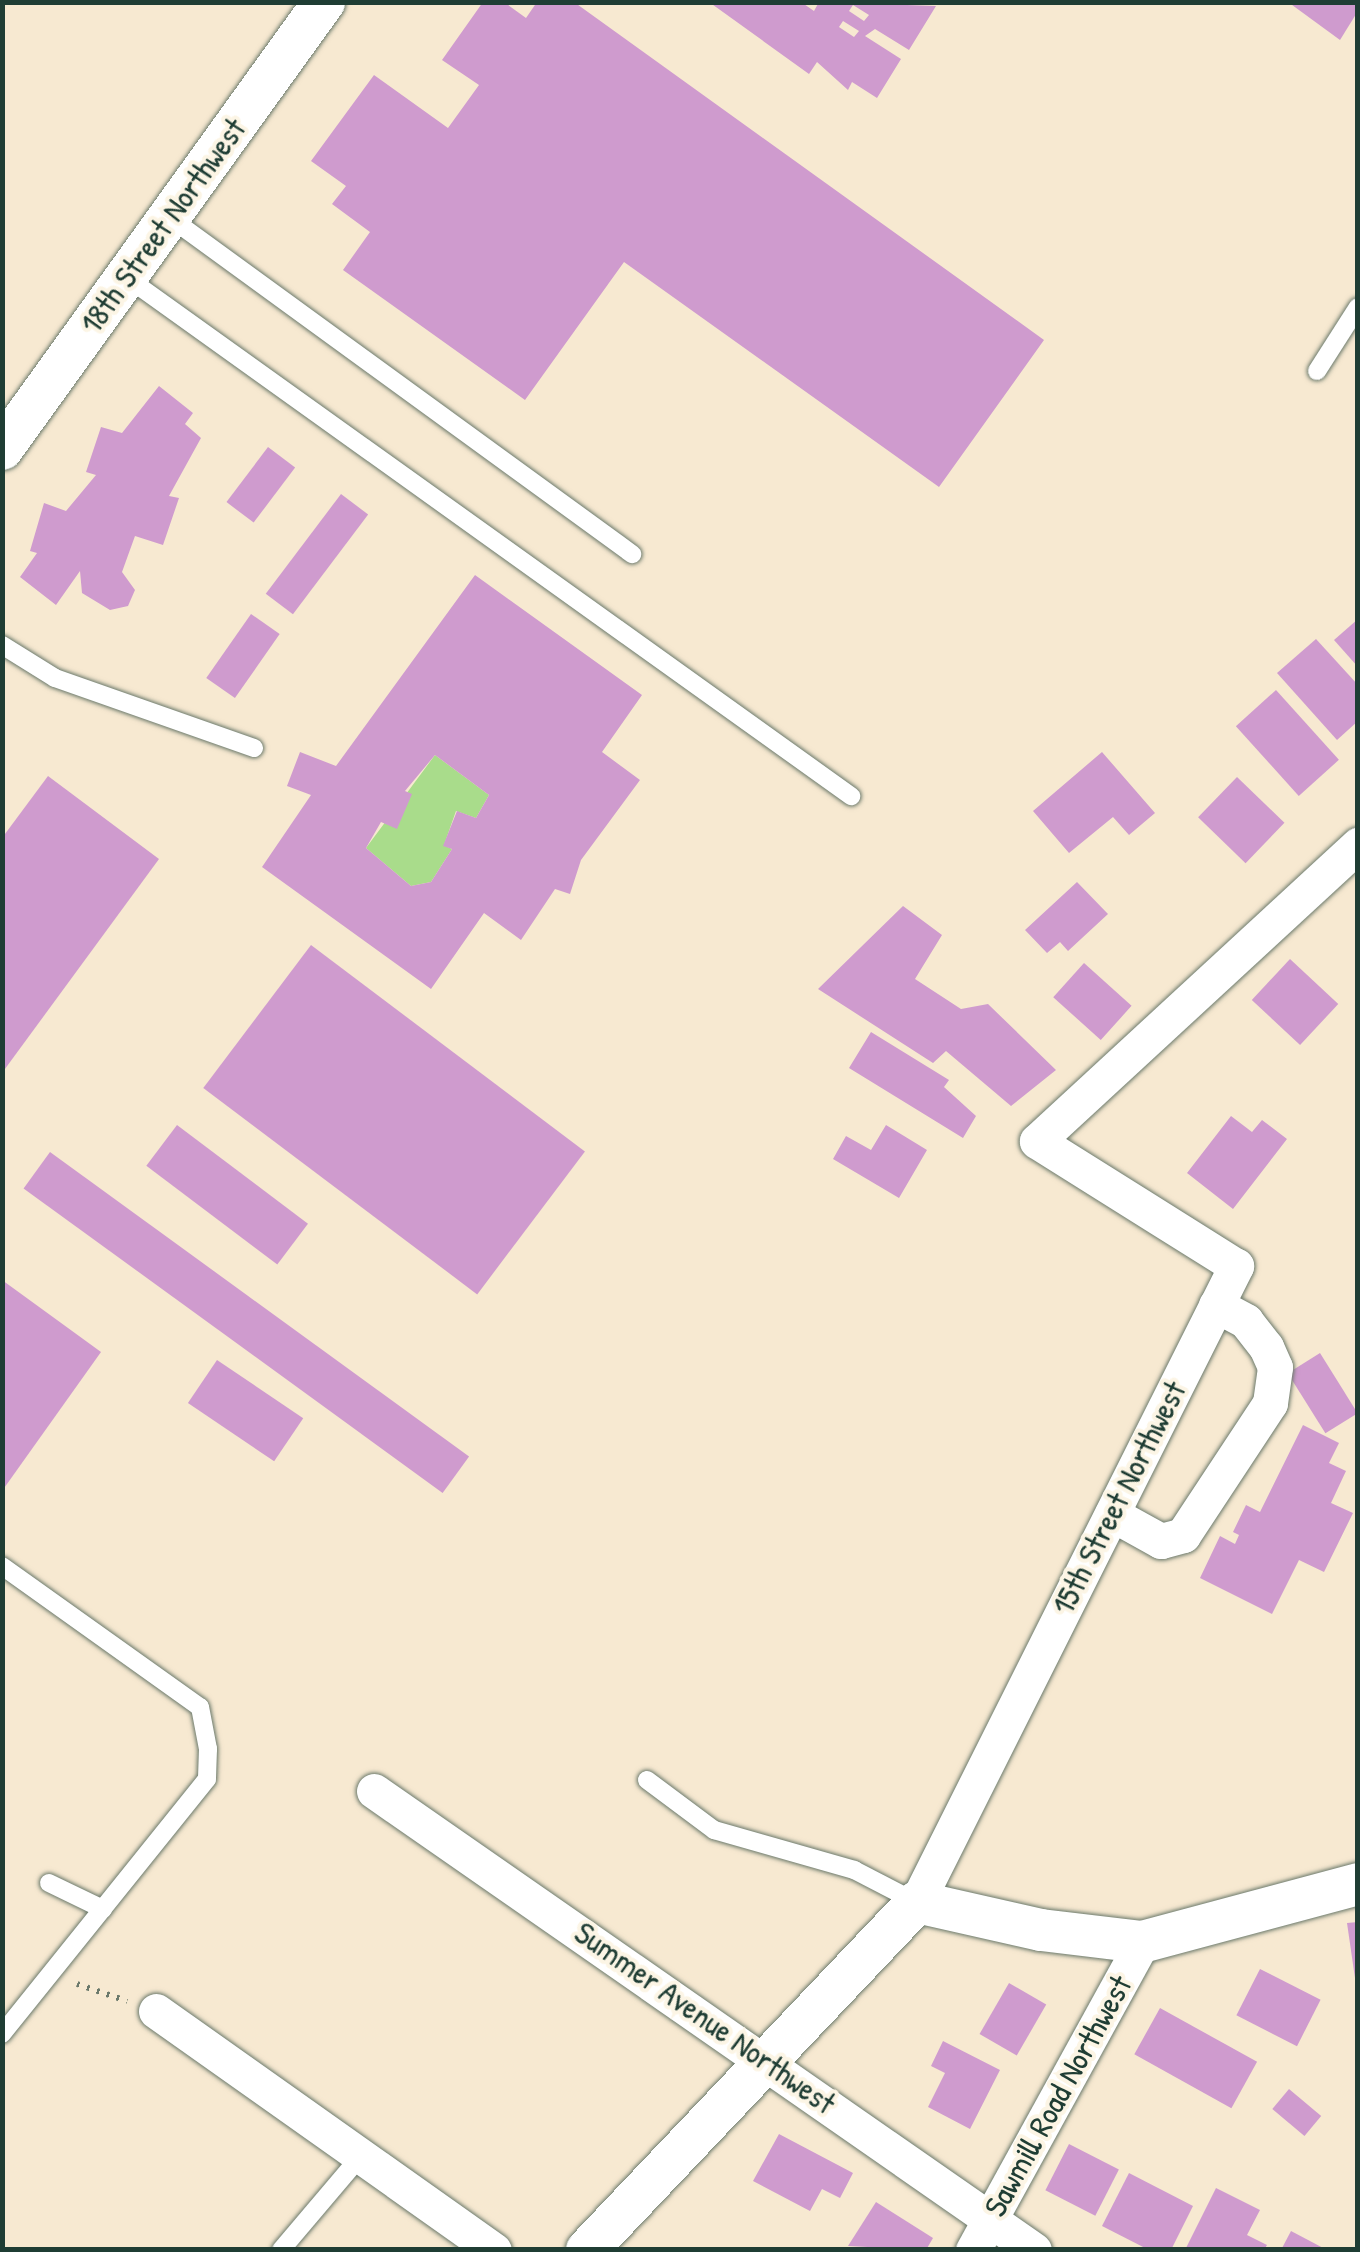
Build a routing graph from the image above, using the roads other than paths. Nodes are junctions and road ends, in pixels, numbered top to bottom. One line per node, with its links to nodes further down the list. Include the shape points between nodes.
1 (324, 2): 2 (street, 18th Street Northwest)
2 (169, 217): 3 (street, 18th Street Northwest); 7 (lane)
3 (126, 276): 6 (street, 18th Street Northwest); 10 (lane)
4 (1358, 307): 5 (lane)
5 (1317, 372)
6 (2, 449)
7 (632, 554)
8 (2, 645): 9 (lane, via 55,678)
9 (254, 748)
10 (851, 796)
11 (1358, 845): 12 (street, 15th Street Northwest, via 1037,1141 1236,1266)
12 (1216, 1306): 13 (street, 15th Street Northwest); 13 (street, via 1246,1321 1275,1367 1263,1417 1183,1535 1161,1541)
13 (1112, 1514): 19 (street, 15th Street Northwest)
14 (2, 1566): 20 (lane, via 200,1707 207,1779)
15 (647, 1780): 19 (lane, via 714,1830 854,1870)
16 (374, 1791): 24 (street, Summer Avenue Northwest)
17 (50, 1882): 20 (lane)
18 (1358, 1884): 21 (street, Sawmill Road Northwest)
19 (917, 1902): 21 (street, Sawmill Road Northwest, via 1041,1930); 24 (street, 15th Street Northwest)
20 (103, 1909): 23 (lane)
21 (1142, 1942): 26 (street, Sawmill Road Northwest)
22 (156, 2011): 25 (street)
23 (2, 2034)
24 (767, 2059): 26 (street, Summer Avenue Northwest); 29 (street, 15th Street Northwest)
25 (360, 2158): 27 (lane); 28 (street)
26 (982, 2234): 30 (street, Summer Avenue Northwest)
27 (281, 2250)
28 (494, 2250)
29 (587, 2250)
30 (1034, 2250)

